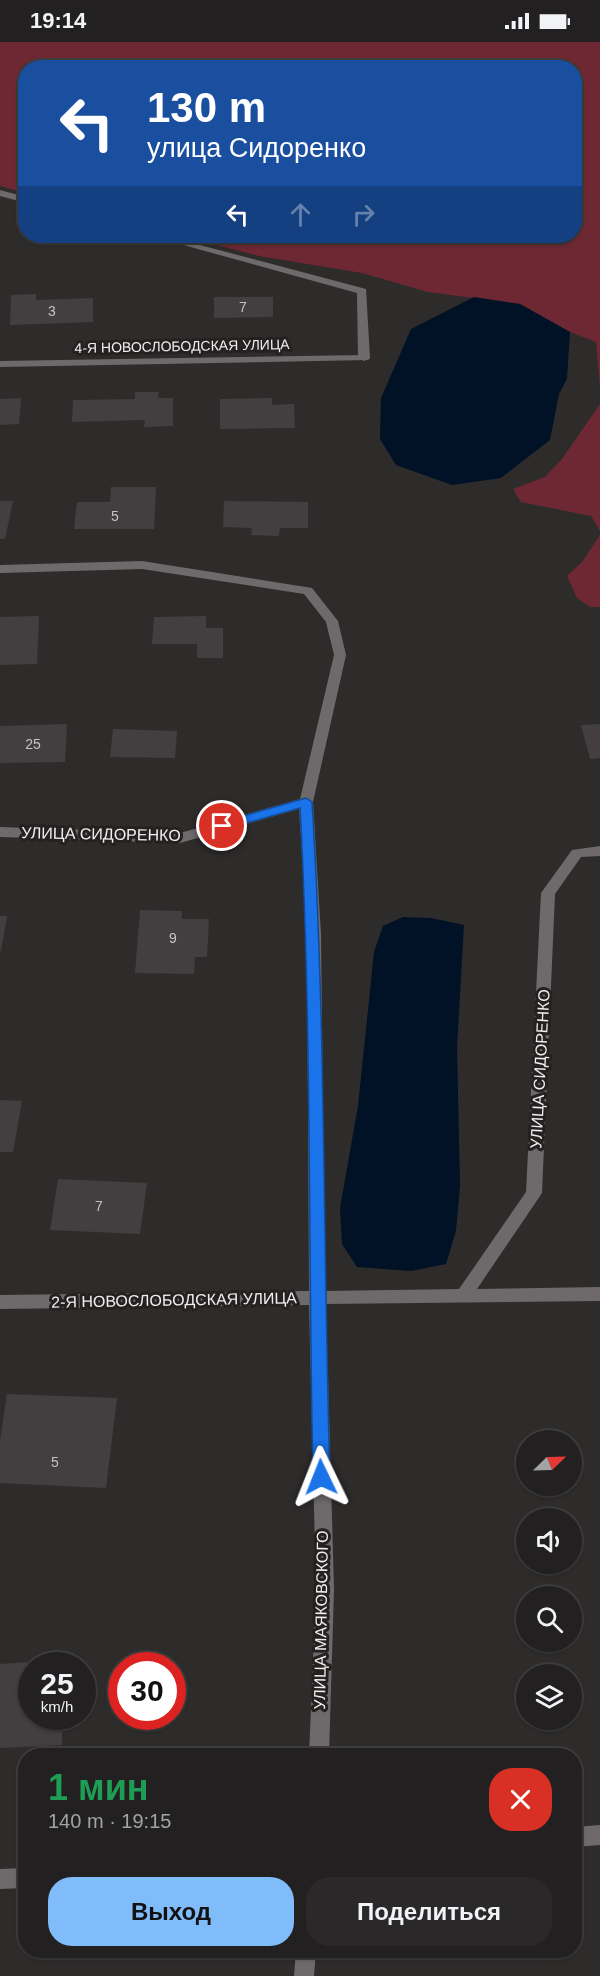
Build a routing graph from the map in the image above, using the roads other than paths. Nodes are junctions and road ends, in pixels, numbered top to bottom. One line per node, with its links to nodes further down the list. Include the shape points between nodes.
1 (0, 193): 2 (street)
2 (18, 198)
3 (182, 243): 4 (street, 4-Я НОВОСЛОБОДСКАЯ УЛИЦА, via 362,291 364,358)
4 (0, 364)
5 (0, 569): 6 (street, УЛИЦА МАЯКОВСКОГО, via 142,565 308,591 332,621 340,655)
6 (306, 802): 7 (street, УЛИЦА СИДОРЕНКО, via 180,838); 11 (street, УЛИЦА МАЯКОВСКОГО, via 314,934)
7 (0, 832)
8 (600, 852): 10 (street, УЛИЦА СИДОРЕНКО, via 577,853 548,893 534,1193)
9 (600, 1294): 10 (street, 2-Я НОВОСЛОБОДСКАЯ УЛИЦА)
10 (463, 1296): 11 (street, 2-Я НОВОСЛОБОДСКАЯ УЛИЦА)
11 (317, 1298): 12 (street, 2-Я НОВОСЛОБОДСКАЯ УЛИЦА); 13 (street, УЛИЦА МАЯКОВСКОГО, via 324,1589)
12 (0, 1302)
13 (319, 1748)
14 (600, 1835): 15 (street)
15 (582, 1836)
16 (18, 1878): 17 (street)
17 (0, 1879)
18 (305, 1958): 19 (street)
19 (304, 1976)

